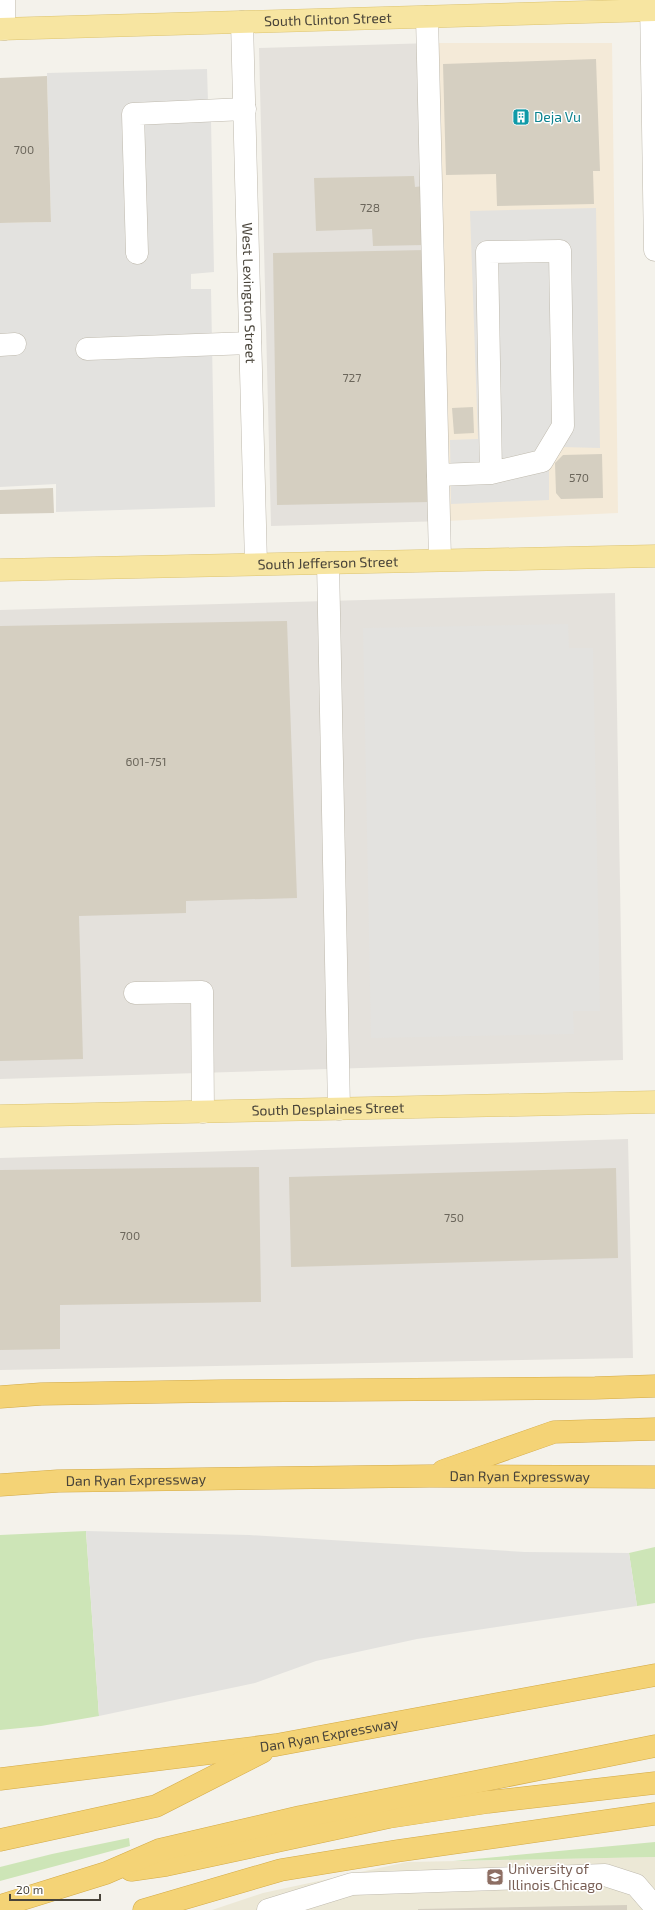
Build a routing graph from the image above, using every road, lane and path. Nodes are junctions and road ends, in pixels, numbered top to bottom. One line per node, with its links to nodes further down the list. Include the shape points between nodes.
1 (4, 0): 5 (street)
2 (653, 7): 3 (main road, South Clinton Street); 7 (street)
3 (427, 17): 4 (main road, South Clinton Street); 12 (street)
4 (242, 22): 5 (main road, South Clinton Street); 6 (street, West Lexington Street)
5 (2, 29)
6 (245, 109): 8 (street, via 133,114); 9 (street, West Lexington Street)
7 (655, 250)
8 (137, 253)
9 (250, 343): 10 (street); 16 (street, West Lexington Street)
10 (87, 349)
11 (491, 473): 11 (street, via 542,461 563,426 560,251 487,252); 12 (street)
12 (438, 475): 14 (street)
13 (655, 556): 14 (main road, South Jefferson Street)
14 (440, 560): 15 (main road, South Jefferson Street)
15 (328, 563): 16 (main road, South Jefferson Street); 20 (street)
16 (256, 564): 17 (main road, South Jefferson Street)
17 (0, 570)
18 (135, 993): 21 (street, via 202,992)
19 (655, 1102): 20 (main road, South Desplaines Street)
20 (339, 1109): 21 (main road, South Desplaines Street)
21 (203, 1112): 22 (main road, South Desplaines Street)
22 (0, 1116)
23 (655, 1386): 24 (highway, via 214,1391)
24 (0, 1397)
25 (655, 1429): 26 (highway, via 554,1432)
26 (429, 1476): 27 (highway, Dan Ryan Expressway); 28 (highway, Dan Ryan Expressway, via 58,1481)
27 (655, 1477)
28 (0, 1485)
29 (655, 1675): 30 (highway, Dan Ryan Expressway)
30 (276, 1745): 32 (highway, Dan Ryan Expressway); 35 (highway, via 156,1806)
31 (655, 1746): 36 (highway, via 300,1817 167,1848)
32 (0, 1779)
33 (655, 1783): 36 (highway, via 488,1802 389,1817 166,1865)
34 (655, 1814): 39 (highway, via 282,1870)
35 (0, 1840)
36 (106, 1873): 37 (highway)
37 (0, 1906)
38 (655, 1907): 40 (street, via 636,1885 605,1875 352,1884)
39 (144, 1910)
40 (268, 1910)

